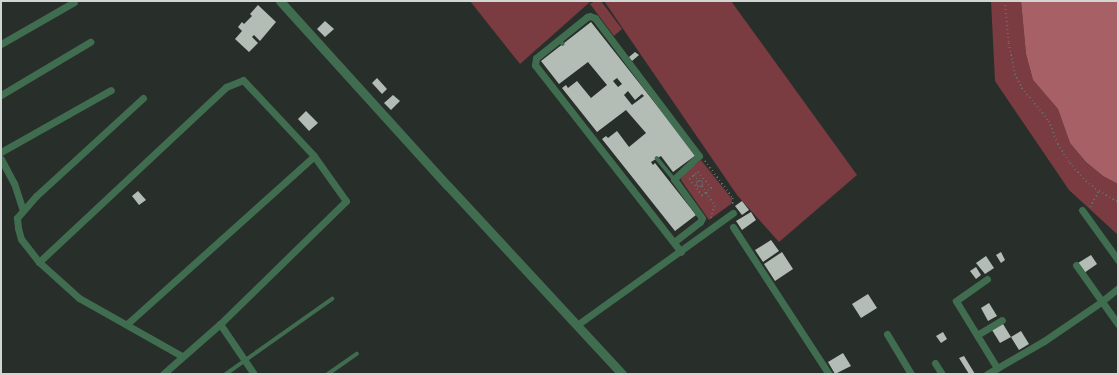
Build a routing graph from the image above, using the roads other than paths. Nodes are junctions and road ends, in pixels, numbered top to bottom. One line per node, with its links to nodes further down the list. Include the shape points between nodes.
1 (280, 1): 32 (street)
2 (74, 2): 4 (street)
3 (90, 42): 6 (street)
4 (1, 44)
5 (111, 90): 8 (street)
6 (1, 95)
7 (143, 98): 13 (street, via 36,196)
8 (1, 152)
9 (314, 156): 22 (street, via 243,80 226,87); 29 (street); 30 (street, via 346,201)
10 (657, 158): 12 (lane)
11 (1, 159): 13 (street, via 14,183)
12 (674, 179): 17 (street, via 702,218); 18 (street, via 698,159 697,151 595,18 587,17 561,42 536,58 535,65)
13 (23, 211): 22 (street, via 17,218 21,239)
14 (733, 213): 19 (street)
15 (1084, 213): 21 (street)
16 (733, 227): 45 (street)
17 (684, 235): 18 (street); 19 (street)
18 (674, 242): 20 (street)
19 (691, 244): 20 (street)
20 (681, 252): 32 (street)
21 (1118, 260)
22 (39, 262): 29 (street, via 78,298)
23 (1076, 265): 27 (street)
24 (987, 279): 34 (street, via 956,301)
25 (1118, 288): 27 (street)
26 (332, 299): 37 (lane)
27 (1102, 302): 31 (street); 39 (street, via 1044,341)
28 (1002, 320): 34 (street)
29 (127, 324): 36 (street)
30 (220, 324): 36 (street); 37 (street)
31 (1118, 324)
32 (577, 325): 44 (street)
33 (887, 334): 46 (street)
34 (977, 335): 39 (street)
35 (357, 354): 43 (lane)
36 (182, 356): 40 (street)
37 (244, 359): 41 (lane); 42 (street)
38 (935, 363): 47 (street)
39 (997, 368): 48 (street)
40 (163, 374)
41 (226, 374)
42 (254, 374)
43 (328, 374)
44 (622, 374)
45 (829, 374)
46 (911, 374)
47 (942, 374)
48 (987, 374)

